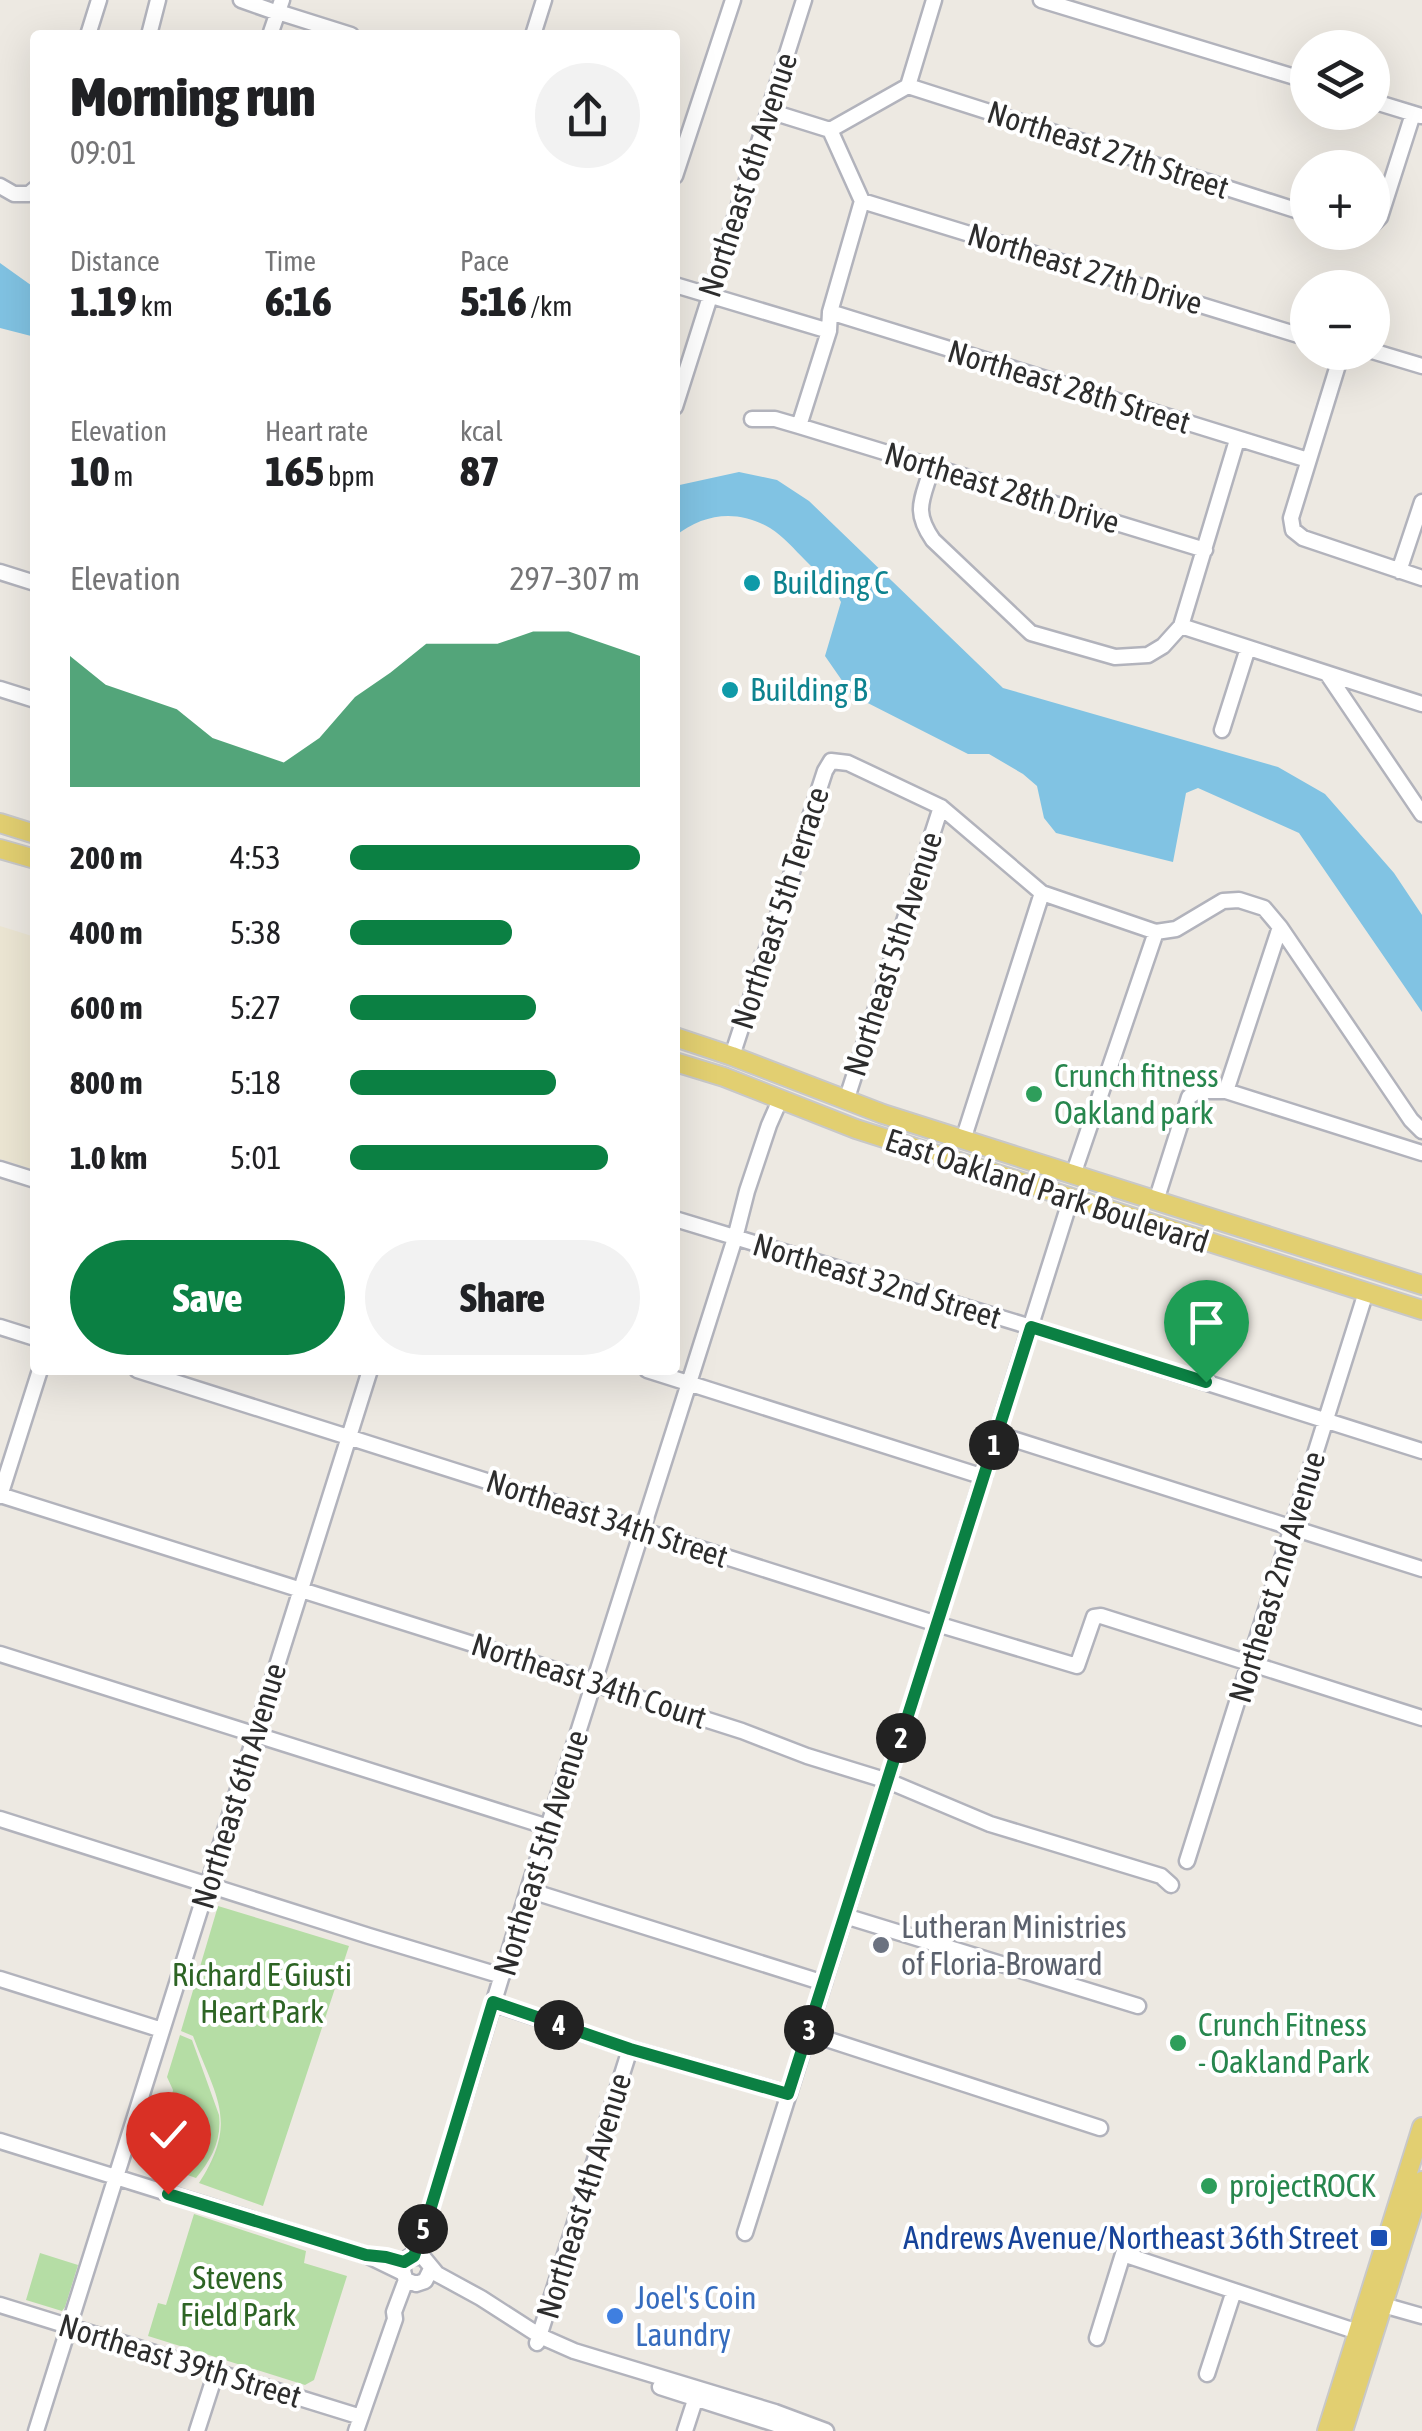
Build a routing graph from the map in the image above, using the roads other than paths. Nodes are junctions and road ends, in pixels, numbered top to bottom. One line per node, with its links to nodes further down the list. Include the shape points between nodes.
1 (99, 0): 10 (street)
2 (158, 0): 11 (street)
3 (241, 0): 9 (street)
4 (544, 0): 13 (street)
5 (733, 0): 20 (street)
6 (804, 0): 17 (street, Northeast 6th Avenue)
7 (934, 0): 15 (street)
8 (1042, 0): 14 (street)
9 (279, 8): 12 (street)
10 (90, 30)
11 (150, 30)
12 (338, 30)
13 (535, 30)
14 (1290, 76)
15 (908, 86): 19 (street); 25 (street, Northeast 27th Street)
16 (1390, 106): 18 (street)
17 (769, 111): 19 (street); 27 (street, Northeast 6th Avenue)
18 (1418, 115): 22 (street)
19 (830, 130): 24 (street)
20 (680, 161)
21 (0, 186): 23 (street)
22 (1390, 190)
23 (30, 192)
24 (862, 201): 28 (street); 30 (street, Northeast 27th Drive)
25 (1290, 208)
26 (680, 286): 27 (street)
27 (710, 295): 29 (street); 34 (street, Northeast 6th Avenue)
28 (830, 312): 29 (street); 37 (street, Northeast 28th Street)
29 (829, 332): 36 (street)
30 (1290, 332)
31 (1390, 356): 32 (street)
32 (1422, 366)
33 (1336, 370): 38 (street)
34 (680, 391)
35 (752, 419): 36 (street)
36 (799, 426): 39 (street, Northeast 28th Drive)
37 (1237, 440): 38 (street, Northeast 28th Street); 41 (street)
38 (1308, 460): 42 (street, via 1293,530)
39 (932, 467): 41 (street, Northeast 28th Drive); 46 (street, via 920,522 1031,633 1115,656 1148,655)
40 (1422, 502): 42 (street)
41 (1205, 550): 46 (street)
42 (1399, 571): 44 (street)
43 (0, 572): 45 (street)
44 (1422, 578)
45 (30, 581)
46 (1182, 626): 47 (street)
47 (1248, 648): 48 (street); 52 (street)
48 (1328, 675): 51 (street); 54 (street)
49 (0, 690): 50 (street)
50 (30, 699)
51 (1422, 704)
52 (1222, 730)
53 (940, 807): 59 (street); 63 (street, Northeast 5th Terrace, via 848,763 831,762); 68 (street, Northeast 5th Avenue)
54 (1422, 814)
55 (2, 825): 56 (main road)
56 (30, 833)
57 (0, 848): 58 (main road)
58 (30, 858)
59 (1042, 893): 61 (street); 70 (street)
60 (1280, 927): 61 (street, via 1264,908 1239,900); 65 (street); 69 (street)
61 (1156, 932): 74 (street)
62 (680, 1040): 63 (main road, East Oakland Park Boulevard)
63 (732, 1056): 66 (main road, East Oakland Park Boulevard)
64 (680, 1064): 67 (main road, East Oakland Park Boulevard)
65 (1226, 1091): 71 (street); 78 (street, via 1198,1090 1189,1097)
66 (826, 1094): 67 (main road, via 791,1093); 68 (main road, East Oakland Park Boulevard)
67 (780, 1100): 72 (main road, East Oakland Park Boulevard); 80 (street, Northeast 5th Avenue)
68 (846, 1101): 70 (main road, East Oakland Park Boulevard)
69 (1422, 1130)
70 (963, 1140): 72 (main road); 74 (main road, East Oakland Park Boulevard)
71 (1422, 1153)
72 (930, 1154): 77 (main road, East Oakland Park Boulevard)
73 (0, 1169): 75 (street)
74 (1073, 1175): 76 (main road, East Oakland Park Boulevard)
75 (30, 1178)
76 (1108, 1186): 77 (main road, via 1084,1188); 78 (main road, East Oakland Park Boulevard)
77 (1072, 1198): 82 (main road, East Oakland Park Boulevard); 87 (street)
78 (1156, 1201): 81 (main road, East Oakland Park Boulevard)
79 (680, 1221): 80 (street, Northeast 32nd Street)
80 (736, 1238): 87 (street, Northeast 32nd Street); 93 (street, Northeast 5th Avenue)
81 (1306, 1248): 82 (main road); 83 (main road, East Oakland Park Boulevard)
82 (1277, 1264): 84 (main road, East Oakland Park Boulevard)
83 (1415, 1283): 84 (main road, via 1379,1281)
84 (1366, 1292): 85 (main road, East Oakland Park Boulevard); 94 (street, Northeast 2nd Avenue)
85 (1422, 1310)
86 (0, 1327): 88 (street)
87 (1031, 1327): 94 (street, Northeast 32nd Street); 95 (street)
88 (30, 1336)
89 (38, 1375): 99 (street)
90 (153, 1375): 96 (street, Northeast 34th Street)
91 (368, 1375): 96 (street, Northeast 6th Avenue)
92 (663, 1375): 93 (street)
93 (690, 1383): 98 (street); 101 (street, Northeast 5th Avenue)
94 (1325, 1420): 97 (street, Northeast 32nd Street); 100 (street, Northeast 2nd Avenue)
95 (997, 1434): 98 (street); 100 (street)
96 (348, 1437): 101 (street, Northeast 34th Street); 103 (street, Northeast 6th Avenue)
97 (1422, 1450)
98 (984, 1477): 104 (street)
99 (0, 1496): 103 (street, Northeast 34th Court)
100 (1290, 1528): 102 (street); 106 (street, Northeast 2nd Avenue)
101 (643, 1530): 104 (street, Northeast 34th Street); 107 (street, Northeast 5th Avenue)
102 (1422, 1568)
103 (301, 1589): 107 (street, Northeast 34th Court); 109 (street, Northeast 6th Avenue)
104 (937, 1624): 106 (street, Northeast 34th Street, via 1077,1666 1089,1626 1101,1616); 110 (street)
105 (0, 1654): 109 (street)
106 (1251, 1664): 108 (street); 113 (street, Northeast 2nd Avenue)
107 (595, 1683): 110 (street, Northeast 34th Court); 112 (street, Northeast 5th Avenue)
108 (1422, 1718)
109 (255, 1734): 112 (street); 114 (street, Northeast 6th Avenue)
110 (888, 1781): 115 (street, Northeast 34th Court, via 990,1824 1160,1876); 117 (street)
111 (0, 1818): 114 (street)
112 (548, 1827): 116 (street, Northeast 5th Avenue)
113 (1187, 1861)
114 (208, 1885): 118 (street); 123 (street, Northeast 6th Avenue)
115 (1171, 1885)
116 (528, 1890): 118 (street, Northeast 5th Avenue); 120 (street)
117 (845, 1916): 120 (street); 122 (street)
118 (502, 1976): 121 (street, Northeast 5th Avenue)
119 (0, 1979): 123 (street)
120 (824, 1984): 124 (street)
121 (493, 2002): 125 (street); 133 (street, Northeast 5th Avenue)
122 (1138, 2006)
123 (162, 2030): 130 (street, Northeast 6th Avenue)
124 (808, 2033): 126 (street); 127 (street)
125 (630, 2049): 126 (street); 142 (street, Northeast 4th Avenue)
126 (788, 2094): 132 (street)
127 (1100, 2128)
128 (1422, 2128): 134 (main road)
129 (0, 2141): 130 (street)
130 (116, 2178): 133 (street); 139 (street, Northeast 6th Avenue)
131 (1422, 2181): 137 (main road)
132 (744, 2233)
133 (415, 2270): 142 (street); 147 (street, Northeast 5th Avenue, via 394,2312)
134 (1372, 2286): 137 (main road); 140 (main road)
135 (1234, 2291): 140 (street); 141 (street, via 1124,2254); 145 (street)
136 (0, 2304): 139 (street, Northeast 39th Street)
137 (1382, 2305): 138 (street); 143 (main road)
138 (1422, 2316)
139 (69, 2326): 144 (street, Northeast 39th Street); 148 (street, Northeast 6th Avenue)
140 (1358, 2332): 143 (main road); 153 (main road)
141 (1097, 2338)
142 (539, 2339): 146 (street)
143 (1366, 2357): 154 (main road)
144 (216, 2372): 147 (street, Northeast 39th Street); 149 (street)
145 (1207, 2374)
146 (697, 2394): 150 (street); 151 (street); 152 (street)
147 (359, 2424)
148 (36, 2431)
149 (197, 2431)
150 (685, 2431)
151 (797, 2431)
152 (826, 2431)
153 (1326, 2431)
154 (1343, 2431)

